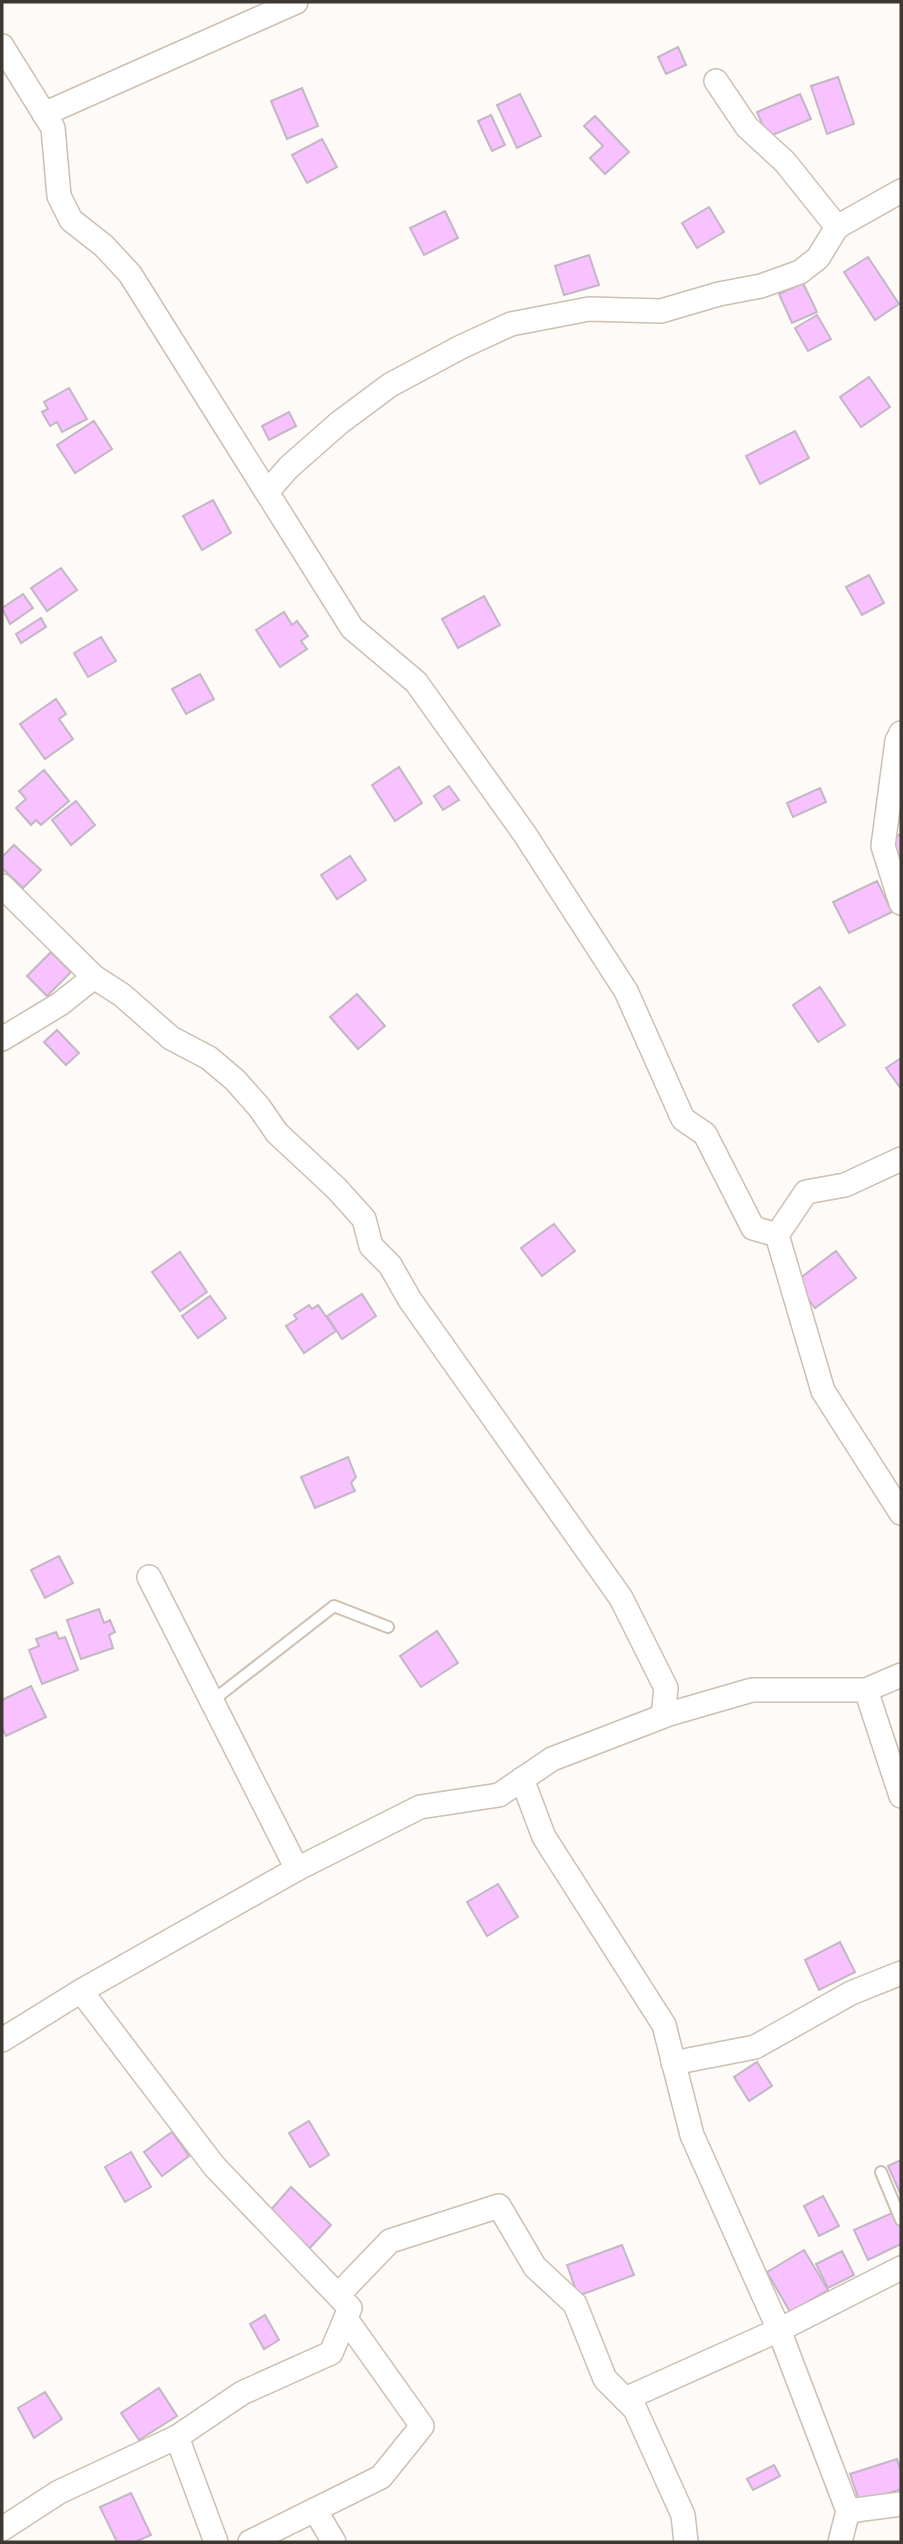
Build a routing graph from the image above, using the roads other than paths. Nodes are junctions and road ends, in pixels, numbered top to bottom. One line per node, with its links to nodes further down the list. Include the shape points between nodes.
1 (296, 2): 4 (street)
2 (2, 46): 4 (street)
3 (716, 81): 6 (street, via 747,127 785,162)
4 (44, 114): 7 (street, via 53,128 59,196 71,220 130,274)
5 (901, 191): 6 (street)
6 (837, 227): 7 (street, via 818,258 800,272 761,286 661,310 589,309 510,324 461,346 390,385 349,415)
7 (267, 492): 14 (street, via 352,628 416,682 524,833 626,991 682,1118 705,1134 753,1228)
8 (901, 733): 10 (street, via 883,846)
9 (2, 886): 11 (street)
10 (901, 903)
11 (94, 977): 12 (street, via 60,1004); 21 (street, via 131,1001 171,1038 209,1058 234,1080 277,1133 364,1219 371,1246 390,1265 410,1300 621,1598 666,1688)
12 (2, 1038)
13 (901, 1159): 14 (street, via 845,1185 806,1192)
14 (777, 1235): 15 (street, via 823,1391)
15 (901, 1513)
16 (149, 1577): 20 (street)
17 (388, 1627): 20 (lane, via 334,1606)
18 (901, 1675): 19 (street)
19 (866, 1690): 21 (street, via 752,1690); 23 (street)
20 (212, 1701): 24 (street)
21 (663, 1716): 22 (street, via 552,1759)
22 (522, 1779): 24 (street, via 499,1795 420,1807); 28 (street, via 544,1837 664,2025)
23 (901, 1796)
24 (297, 1869): 26 (street)
25 (901, 1973): 28 (street, via 852,1993 755,2047)
26 (81, 1991): 27 (street); 32 (street, via 214,2166)
27 (2, 2040)
28 (673, 2063): 34 (street, via 692,2135)
29 (881, 2172): 30 (lane)
30 (901, 2220)
31 (901, 2268): 34 (street)
32 (338, 2295): 33 (street, via 350,2308); 35 (street, via 390,2241 499,2206 535,2267 575,2304 605,2379)
33 (346, 2319): 36 (street, via 331,2353 242,2393); 38 (street, via 422,2426 381,2477)
34 (779, 2330): 35 (street); 39 (street)
35 (625, 2399): 44 (street, via 635,2409 683,2515)
36 (177, 2437): 40 (street, via 59,2491); 41 (street)
37 (901, 2504): 39 (street)
38 (315, 2510): 42 (street); 43 (street)
39 (848, 2511): 45 (street)
40 (2, 2529)
41 (216, 2542)
42 (250, 2542)
43 (334, 2542)
44 (686, 2542)
45 (840, 2542)

